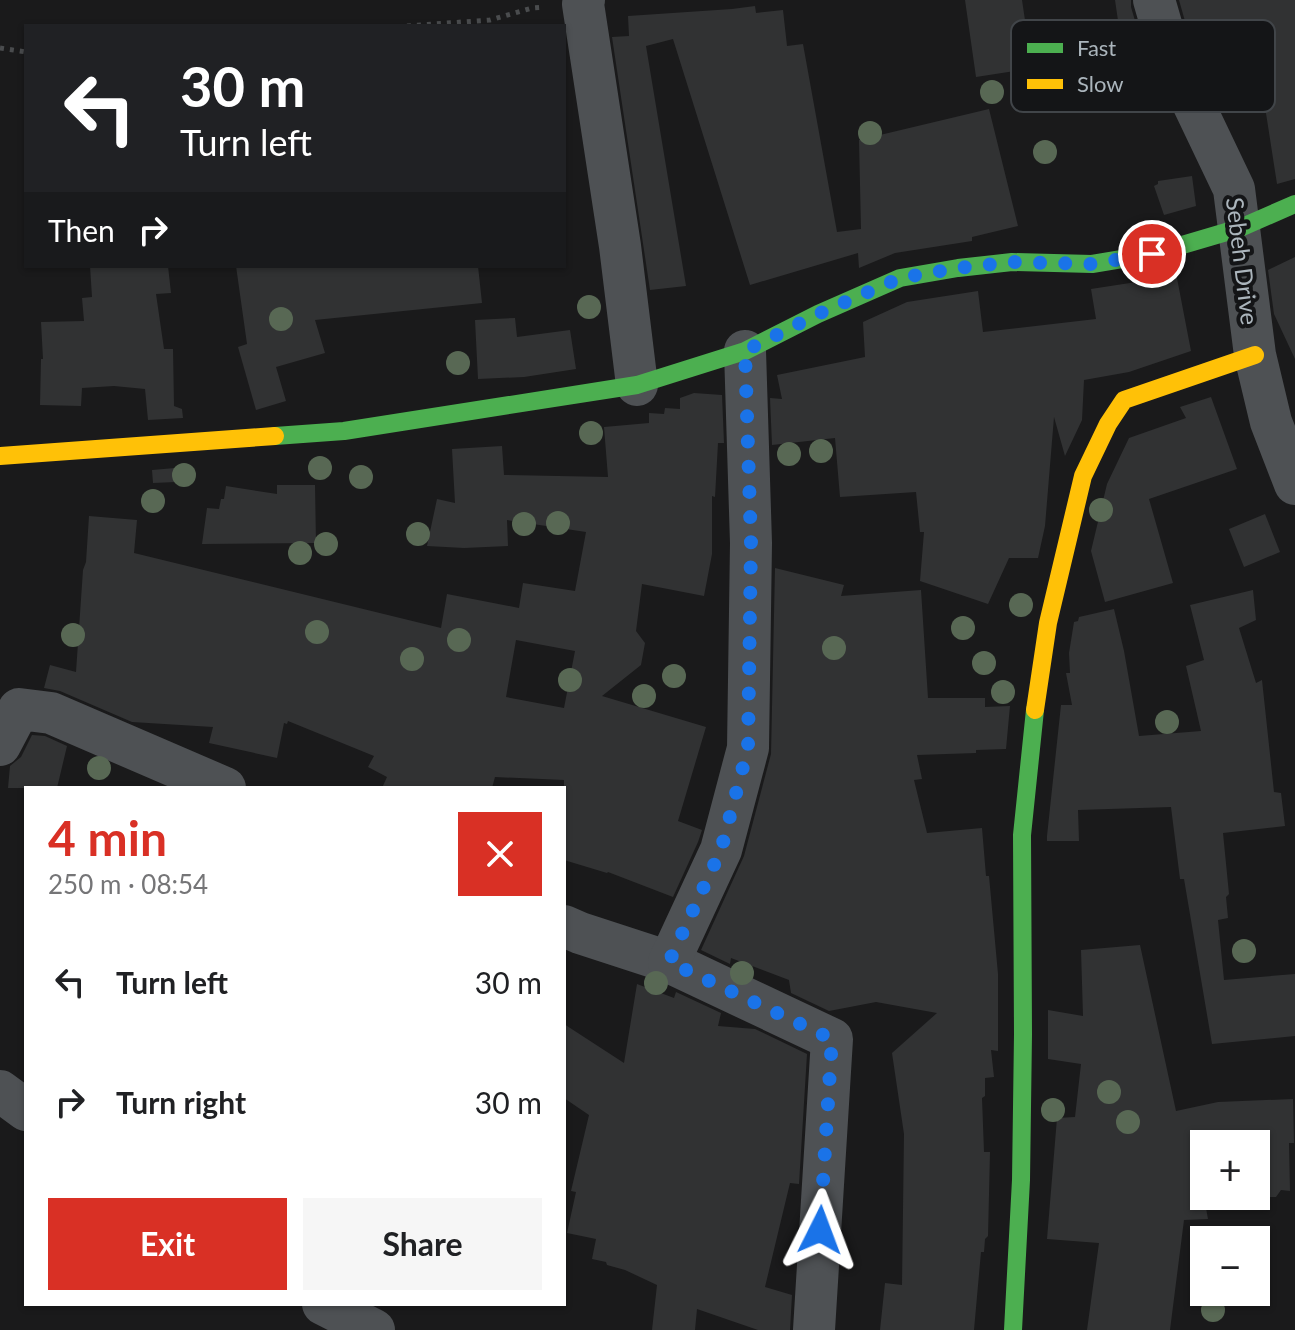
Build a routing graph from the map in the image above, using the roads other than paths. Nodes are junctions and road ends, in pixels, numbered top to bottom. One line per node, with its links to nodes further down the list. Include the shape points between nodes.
1 (1154, 0): 3 (street, Sebeh Drive)
2 (583, 2): 9 (street)
3 (1160, 20)
4 (1197, 112): 6 (street, Sebeh Drive, via 1234,189)
5 (1295, 204): 6 (street)
6 (1240, 228): 7 (street, via 1152,254 1092,264 1012,262 900,278); 8 (street, Sebeh Drive)
7 (745, 351): 9 (street); 15 (street, via 751,543 748,748 721,850)
8 (1255, 355): 11 (street, Sebeh Drive, via 1271,422); 21 (street, via 1124,400 1083,476 1045,638 1022,835 1021,1180)
9 (637, 385): 10 (street, via 344,431)
10 (0, 456)
11 (1295, 484)
12 (0, 745): 13 (street, via 19,709 51,713)
13 (220, 786)
14 (566, 927): 15 (street)
15 (669, 962): 20 (street, via 832,1039)
16 (0, 1091): 17 (street)
17 (24, 1109)
18 (327, 1306): 19 (street)
19 (374, 1330)
20 (814, 1330)
21 (1013, 1330)

